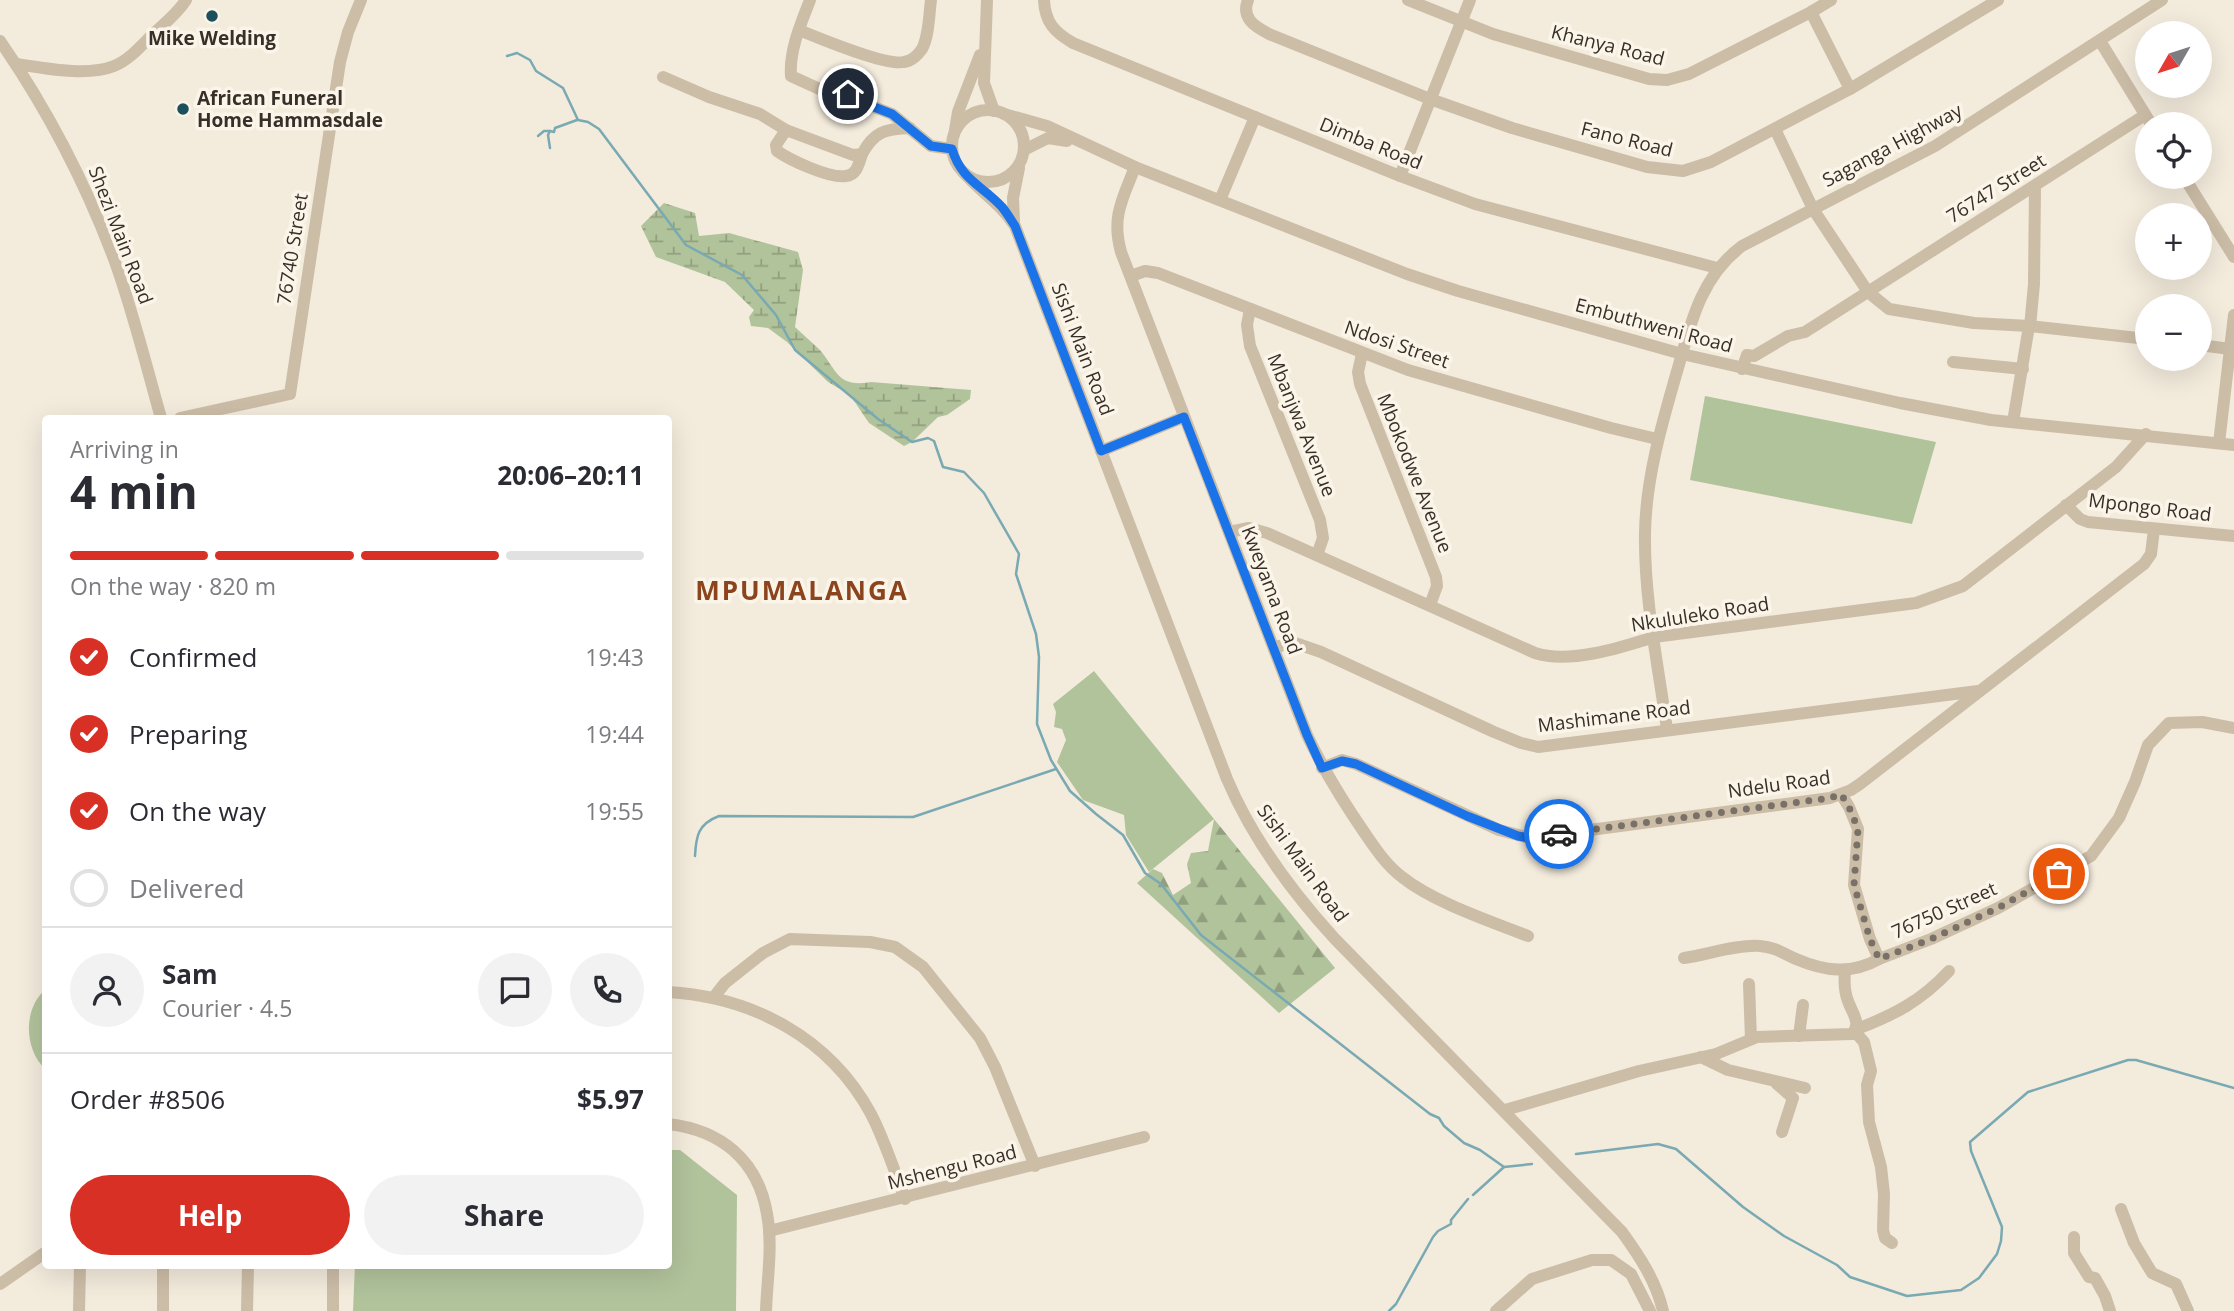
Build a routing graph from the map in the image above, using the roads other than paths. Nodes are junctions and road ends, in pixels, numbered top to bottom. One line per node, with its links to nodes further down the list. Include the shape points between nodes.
1 (186, 0): 19 (street, via 115,66 62,71)
2 (361, 0): 60 (street, 76740 Street, via 335,86 290,394)
3 (810, 0): 15 (street)
4 (931, 0): 15 (street, via 922,48 903,62)
5 (987, 0): 16 (street)
6 (1044, 0): 25 (street, Dimba Road, via 1051,26 1073,43)
7 (1248, 0): 22 (street, Fano Road, via 1245,12 1257,27)
8 (1408, 0): 14 (street, Khanya Road)
9 (1470, 0): 14 (street)
10 (1831, 0): 13 (street, Khanya Road)
11 (1998, 0): 21 (street, Fano Road)
12 (2162, 0): 18 (street, Saganga Highway)
13 (1811, 12): 14 (street, Khanya Road, via 1689,74 1667,80 1560,55); 21 (street)
14 (1461, 22): 22 (street)
15 (799, 30): 26 (street, via 791,76 826,92 858,94)
16 (985, 38): 23 (street, via 984,83); 30 (street)
17 (0, 41): 19 (street, Shezi Main Road)
18 (2100, 41): 24 (street); 41 (street, Saganga Highway, via 1935,146)
19 (16, 64): 59 (street, Shezi Main Road, via 85,187 115,260)
20 (663, 77): 29 (street, via 760,114)
21 (1850, 89): 28 (street, Fano Road)
22 (1430, 99): 28 (street, Fano Road, via 1512,128 1672,172 1695,169); 38 (street)
23 (999, 112): 30 (street, via 970,115); 31 (street, Embuthweni Road, via 1047,126); 33 (street, via 1020,129)
24 (2143, 112)
25 (1255, 117): 38 (street, Dimba Road); 40 (street)
26 (910, 128): 32 (street, via 931,146); 34 (street, via 875,135)
27 (2135, 128): 39 (street, 76747 Street)
28 (1775, 129): 41 (street)
29 (786, 130): 34 (street, via 853,155); 34 (street, via 777,150 788,159 830,174 853,173)
30 (954, 134): 32 (street)
31 (1088, 146): 33 (street, Embuthweni Road, via 1048,138); 36 (street, Embuthweni Road)
32 (952, 149): 37 (street)
33 (1024, 150): 35 (street)
34 (862, 154)
35 (1020, 164): 37 (street, via 1001,180 975,180); 42 (street, Sishi Main Road, via 1013,198)
36 (1135, 167): 40 (street, Embuthweni Road); 46 (street, Kweyama Road, via 1116,221 1116,235)
37 (964, 173): 42 (street, Sishi Main Road, via 1002,206)
38 (1400, 176): 45 (street, Dimba Road, via 1475,204)
39 (2035, 186): 47 (street, 76747 Street); 50 (street)
40 (1220, 200): 55 (street, Embuthweni Road, via 1445,287)
41 (1813, 209): 45 (street, Saganga Highway, via 1742,246); 47 (street)
42 (1015, 226): 67 (street, Sishi Main Road)
43 (2212, 226): 44 (street)
44 (2234, 257)
45 (1717, 268): 55 (street, Saganga Highway, via 1696,310)
46 (1131, 276): 48 (street, Ndosi Street, via 1158,273); 61 (street, Kweyama Road)
47 (1868, 292): 50 (street, via 1896,312); 57 (street, 76747 Street, via 1805,332 1788,336 1754,356 1747,355)
48 (1250, 309): 54 (street, Ndosi Street); 72 (street, Mbanjwa Avenue, via 1250,346 1320,520 1323,538)
49 (2234, 315): 53 (street)
50 (2029, 327): 51 (street); 58 (street)
51 (2135, 339)
52 (2212, 347): 53 (street)
53 (2230, 349): 65 (street)
54 (1362, 354): 64 (street, Ndosi Street, via 1473,390); 73 (street, Mbokodwe Avenue, via 1360,384 1436,577)
55 (1682, 354): 57 (street, Embuthweni Road); 64 (street, Saganga Highway)
56 (1953, 362): 58 (street)
57 (1742, 369): 62 (street, Embuthweni Road)
58 (2023, 369): 62 (street)
59 (160, 415)
60 (194, 415)
61 (1184, 417): 67 (street); 70 (street, Kweyama Road)
62 (2013, 422): 63 (street, Embuthweni Road)
63 (2146, 434): 65 (street, Embuthweni Road); 68 (street, Nkululeko Road, via 2116,467)
64 (1657, 439): 74 (street, Saganga Highway, via 1645,532)
65 (2219, 443): 66 (street, Embuthweni Road)
66 (2234, 444)
67 (1101, 451): 96 (street, Sishi Main Road, via 1227,779 1250,827 1315,917)
68 (2066, 505): 69 (street, Mpongo Road, via 2088,522); 74 (street, Nkululeko Road, via 1963,586 1943,595 1916,603)
69 (2154, 529): 71 (street, Mpongo Road); 76 (street, Ndelu Road, via 2151,554 2144,564)
70 (1229, 532): 72 (street, Nkululeko Road, via 1258,530); 75 (street, Kweyama Road)
71 (2234, 536)
72 (1317, 555): 73 (street, Nkululeko Road)
73 (1430, 605): 74 (street, Nkululeko Road, via 1547,657 1616,649)
74 (1654, 637): 78 (street, Saganga Highway)
75 (1273, 647): 78 (street, Mashimane Road, via 1295,643 1321,652 1494,732 1538,747); 79 (street, Kweyama Road)
76 (1978, 691): 78 (street, Mashimane Road); 80 (street, Ndelu Road)
77 (2234, 728): 83 (street, 76750 Street, via 2202,722 2169,723 2148,745 2119,818 2091,856 1998,908)
78 (1667, 729)
79 (1322, 768): 80 (street, Ndelu Road, via 1342,761 1356,764 1499,830 1530,838); 81 (street, Kweyama Road, via 1377,850 1402,878)
80 (1841, 794): 83 (street, 76750 Street, via 1858,829 1854,885)
81 (1528, 936)
82 (1684, 958): 84 (street, via 1757,946 1779,949 1816,967)
83 (1879, 959): 84 (street)
84 (1845, 971): 90 (street, via 1843,984)
85 (1949, 971): 90 (street, via 1906,1008)
86 (1749, 984): 92 (street)
87 (672, 992): 88 (street)
88 (714, 997): 100 (street, via 762,953 790,939 895,947 923,967 980,1038); 101 (street, via 783,1023 844,1074 870,1114)
89 (1802, 1005): 91 (street)
90 (1856, 1030): 91 (street, via 1843,1036); 105 (street, via 1871,1071 1869,1122 1881,1167 1883,1230)
91 (1799, 1036): 92 (street)
92 (1751, 1039): 93 (street)
93 (1701, 1057): 94 (street, via 1728,1070); 96 (street)
94 (1774, 1082): 95 (street); 98 (street, via 1793,1098)
95 (1805, 1088)
96 (1505, 1110): 119 (street, Sishi Main Road, via 1622,1233 1640,1256)
97 (672, 1125): 103 (street, via 706,1132 741,1156 763,1196)
98 (1782, 1132)
99 (1144, 1137): 100 (street, Mshengu Road)
100 (1035, 1167): 101 (street, Mshengu Road)
101 (905, 1199): 103 (street, Mshengu Road)
102 (2121, 1209): 121 (street, via 2152,1273 2176,1284)
103 (769, 1231): 116 (street)
104 (2074, 1237): 120 (street, via 2074,1253 2089,1277 2095,1278)
105 (1892, 1243)
106 (42, 1255): 111 (street)
107 (80, 1269): 112 (street)
108 (163, 1269): 113 (street)
109 (248, 1269): 114 (street)
110 (333, 1269): 115 (street)
111 (0, 1284)
112 (79, 1311)
113 (163, 1311)
114 (247, 1311)
115 (333, 1311)
116 (766, 1311)
117 (1496, 1311): 118 (street, via 1532,1279 1592,1260 1611,1260 1631,1274)
118 (1650, 1311)
119 (1663, 1311)
120 (2110, 1311)
121 (2188, 1311)

